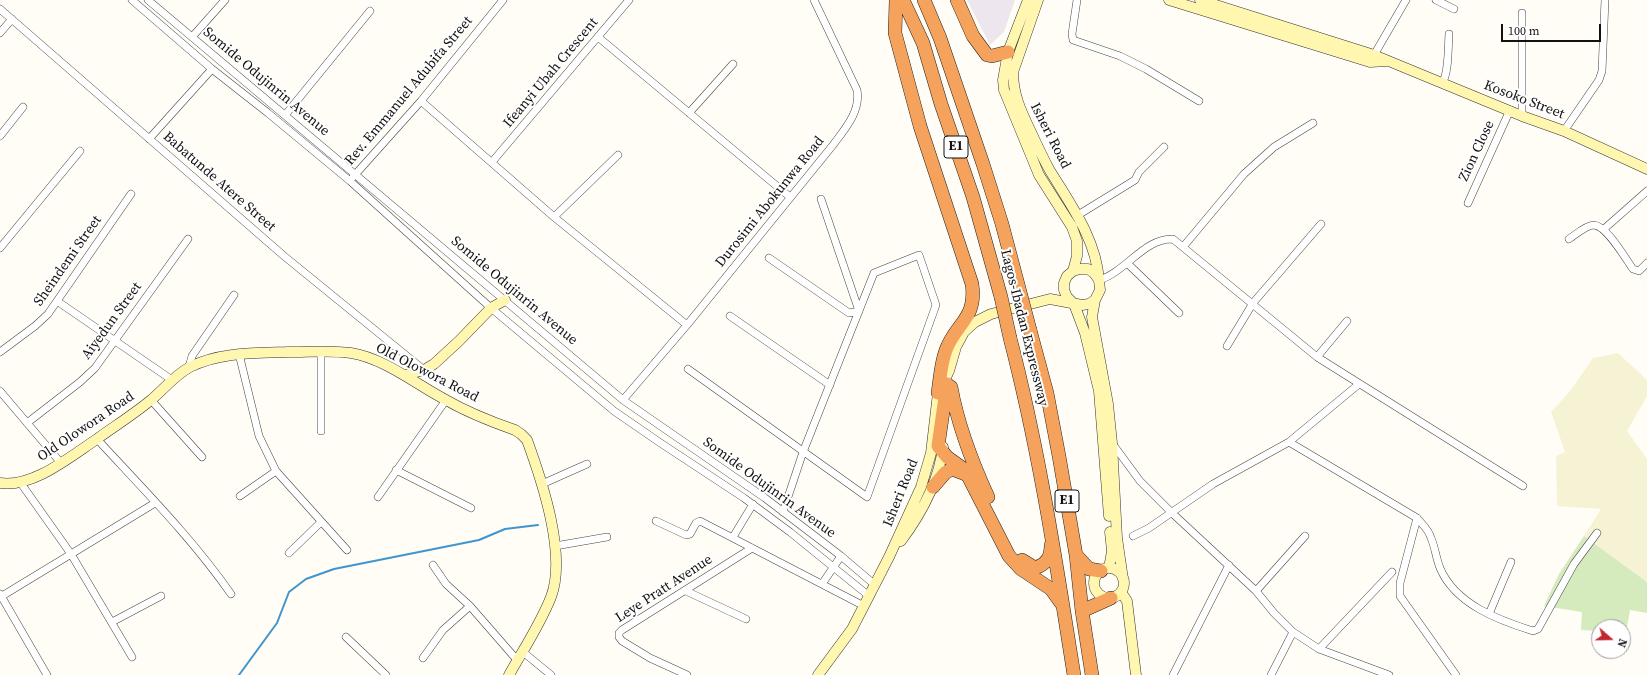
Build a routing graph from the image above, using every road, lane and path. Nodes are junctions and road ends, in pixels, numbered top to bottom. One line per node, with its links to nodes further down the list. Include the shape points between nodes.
1 (132, 0): 33 (street)
2 (148, 0): 27 (street, Somide Odujinrin Avenue)
3 (225, 0): 27 (street)
4 (492, 0): 19 (street)
5 (629, 0): 28 (street, Ifeanyi Ubah Crescent)
6 (814, 0): 55 (street, Durosimi Abokunwa Road, via 857,90 858,103 847,126)
7 (896, 0): 102 (highway, via 895,32 920,126 972,284 974,297 971,311 946,351)
8 (903, 0): 136 (highway, Lagos-Ibadan Expressway / E1, bridge, via 923,43 1001,297 1026,401)
9 (924, 0): 147 (highway, Lagos-Ibadan Expressway / E1, bridge, via 940,38 1002,224 1047,393)
10 (957, 0): 29 (highway, via 973,36 986,54 992,56)
11 (1028, 0): 29 (street, Isheri Road)
12 (1038, 0): 58 (street, Isheri Road, via 1013,72 1013,84 1018,104 1038,147)
13 (1077, 0): 35 (street, via 1073,40 1120,56)
14 (1168, 0): 31 (street, Kosoko Street, via 1370,62)
15 (1200, 0): 30 (street, Kosoko Street)
16 (1406, 0): 30 (street)
17 (1436, 0): 21 (street)
18 (1605, 0): 43 (street, via 1602,71 1599,80)
19 (501, 3): 36 (street, Rev. Emmanuel Adubifa Street)
20 (0, 9): 24 (street, Babatunde Atere Street)
21 (1454, 10)
22 (370, 11): 40 (street)
23 (1522, 13): 41 (street)
24 (12, 19): 25 (street); 45 (street, Babatunde Atere Street)
25 (0, 33)
26 (1449, 34): 34 (street, via 1445,79)
27 (192, 37): 40 (street, Somide Odujinrin Avenue)
28 (598, 37): 39 (street); 49 (street, Ifeanyi Ubah Crescent)
29 (1008, 52): 69 (street, Isheri Road, via 1003,80 1004,90 1039,175 1072,227 1077,241 1077,256)
30 (1374, 55): 31 (street, Kosoko Street)
31 (1389, 61): 34 (street, Kosoko Street)
32 (733, 64): 39 (street)
33 (212, 69): 45 (street); 52 (street)
34 (1442, 83): 38 (street, Kosoko Street)
35 (1199, 101)
36 (421, 102): 49 (street); 51 (street, Rev. Emmanuel Adubifa Street)
37 (23, 108): 44 (street)
38 (1510, 110): 41 (street, Kosoko Street); 57 (street, Zion Close)
39 (689, 113): 55 (street)
40 (286, 114): 51 (street, Somide Odujinrin Avenue)
41 (1522, 116): 43 (street, Kosoko Street)
42 (1313, 123): 64 (street, via 1274,146 1244,174)
43 (1564, 131): 50 (street, Kosoko Street)
44 (0, 136)
45 (149, 139): 94 (street, Babatunde Atere Street, via 284,256)
46 (1164, 147): 58 (street, via 1139,172 1135,180)
47 (80, 151): 65 (street)
48 (618, 155): 59 (street)
49 (492, 162): 59 (street)
50 (1647, 169)
51 (355, 174): 52 (street, Rev. Emmanuel Adubifa Street); 74 (street, Somide Odujinrin Avenue)
52 (350, 181): 79 (street)
53 (1647, 191): 61 (street)
54 (131, 194): 76 (street, Sheindemi Street)
55 (790, 197): 85 (street, Durosimi Abokunwa Road)
56 (821, 199): 80 (street)
57 (1468, 202)
58 (1078, 215): 70 (street, Isheri Road, via 1091,243)
59 (554, 217): 85 (street)
60 (1321, 224): 78 (street)
61 (1604, 229): 63 (street, via 1594,225); 68 (street, via 1632,269 1640,271)
62 (188, 239): 86 (street, Aiyedun Street)
63 (1569, 239)
64 (1183, 246): 67 (street, via 1173,239 1156,242); 78 (street)
65 (0, 248)
66 (769, 258): 80 (street, via 849,313)
67 (1127, 262): 70 (street, via 1109,277); 81 (street)
68 (1647, 263)
69 (1072, 271): 70 (street, via 1088,270); 71 (street, Isheri Road)
70 (1099, 280): 75 (street, Isheri Road, via 1100,290)
71 (1064, 282): 73 (street, Isheri Road); 77 (street, via 1064,290)
72 (234, 295): 92 (street, via 192,356)
73 (1050, 299): 77 (street, Isheri Road); 82 (street, Isheri Road)
74 (505, 300): 79 (street); 105 (street, Somide Odujinrin Avenue)
75 (1095, 300): 77 (street, Isheri Road, via 1082,305); 112 (street, via 1092,317 1108,404)
76 (58, 302): 86 (street); 88 (street, Sheindemi Street, via 35,326)
77 (1073, 303): 154 (street, via 1085,333 1099,391 1112,551)
78 (1253, 304): 87 (street); 91 (street)
79 (491, 308): 94 (street, via 459,341); 108 (street, via 614,411)
80 (859, 311): 99 (street); 114 (street, via 874,273 919,255 936,306 867,498)
81 (1179, 313)
82 (991, 314): 95 (street, Isheri Road, via 975,322 964,332); 100 (street, Isheri Road, via 965,338 954,364)
83 (730, 316): 99 (street)
84 (1347, 321): 91 (street)
85 (687, 325): 105 (street, Durosimi Abokunwa Road)
86 (116, 340): 97 (street); 107 (street, Aiyedun Street, via 95,368 80,382)
87 (1227, 346)
88 (0, 352)
89 (321, 352): 90 (street, Old Olowora Road); 96 (street, Old Olowora Road, via 366,357); 109 (street)
90 (239, 354): 92 (street, Old Olowora Road); 119 (street, via 259,436)
91 (1317, 357): 98 (street)
92 (189, 367): 97 (street, Old Olowora Road)
93 (688, 369): 114 (street)
94 (424, 370): 96 (street)
95 (948, 371): 102 (street, Isheri Road); 113 (highway, via 938,446)
96 (405, 375): 104 (street, Old Olowora Road)
97 (172, 380): 103 (street, Old Olowora Road)
98 (1359, 384): 111 (street); 124 (street)
99 (830, 386): 114 (street)
100 (951, 387): 113 (street, Isheri Road); 136 (highway, via 962,431 993,509 1016,553 1024,562 1035,568 1047,562 1050,555)
101 (0, 391): 107 (street)
102 (938, 393): 149 (street, Isheri Road, via 927,468)
103 (151, 400): 110 (street, Old Olowora Road); 115 (street)
104 (446, 400): 118 (street); 123 (street, Old Olowora Road, via 521,434 526,440)
105 (623, 400): 106 (street, Somide Odujinrin Avenue)
106 (645, 415): 108 (street); 131 (street, Somide Odujinrin Avenue)
107 (27, 423): 116 (street)
108 (637, 427): 129 (street)
109 (321, 431)
110 (97, 439): 116 (street, Old Olowora Road); 128 (street)
111 (1289, 442): 132 (street, via 1213,484); 133 (street)
112 (1112, 443): 132 (street, via 1136,476); 156 (street, via 1117,538)
113 (942, 451): 120 (highway, via 965,470); 125 (street, Isheri Road)
114 (803, 452): 131 (street)
115 (202, 457)
116 (61, 463): 121 (street, Old Olowora Road)
117 (587, 464): 123 (street)
118 (396, 470): 127 (street); 130 (street)
119 (276, 471): 126 (street); 135 (street)
120 (967, 475): 125 (highway, via 952,469); 168 (highway, via 1009,556 1021,569 1056,594)
121 (20, 482): 122 (street, Old Olowora Road); 146 (street)
122 (0, 483)
123 (542, 484): 142 (street, Old Olowora Road, via 548,502)
124 (1523, 486)
125 (933, 487): 149 (street, Isheri Road, via 909,529)
126 (240, 496)
127 (378, 497)
128 (155, 503): 146 (street); 161 (street, via 195,546)
129 (753, 504): 141 (street); 153 (street)
130 (471, 508)
131 (783, 512): 148 (street, Somide Odujinrin Avenue)
132 (1171, 512): 138 (street); 152 (street)
133 (1416, 518): 170 (street, via 1431,537 1440,568 1450,587 1465,600); 191 (street, via 1400,583 1400,596)
134 (656, 521): 141 (street, via 686,535 690,534 700,521)
135 (321, 522): 144 (street); 145 (street)
136 (1049, 524): 168 (highway, Lagos-Ibadan Expressway / E1)
137 (1597, 533): 170 (street, via 1574,564 1536,631)
138 (1133, 536)
139 (1305, 536): 160 (street)
140 (608, 537): 142 (street)
141 (733, 537): 143 (street)
142 (555, 546): 176 (street, Old Olowora Road, via 555,577 551,597)
143 (752, 548): 157 (street); 159 (street, Leye Pratt Avenue)
144 (347, 550)
145 (289, 553)
146 (71, 554): 162 (street); 172 (street)
147 (1076, 555): 154 (highway, via 1089,569); 169 (highway, Lagos-Ibadan Expressway / E1)
148 (841, 556): 153 (street); 158 (street, Somide Odujinrin Avenue)
149 (889, 557): 158 (street, Isheri Road)
150 (1511, 562): 170 (street)
151 (433, 565): 166 (street, via 446,584)
152 (1229, 565): 160 (street); 188 (street)
153 (833, 567): 157 (street); 165 (street)
154 (1105, 569): 156 (street, via 1118,572); 163 (street, via 1095,579 1095,588 1102,596)
155 (1392, 572): 175 (street)
156 (1123, 580): 163 (street, via 1124,586)
157 (822, 584): 167 (street)
158 (875, 586): 165 (street, Isheri Road)
159 (686, 591): 171 (street); 183 (street, Leye Pratt Avenue, via 622,630 619,637 622,642 650,658)
160 (1256, 591): 173 (street)
161 (231, 594)
162 (1, 595): 179 (street)
163 (1116, 595): 169 (highway); 187 (street, via 1127,601)
164 (161, 596): 172 (street)
165 (869, 596): 167 (street, Isheri Road)
166 (470, 606): 176 (street); 178 (street, via 443,630)
167 (864, 606): 184 (street, Isheri Road, via 852,629)
168 (1064, 610): 185 (highway, Lagos-Ibadan Expressway / E1)
169 (1082, 611): 186 (highway, Lagos-Ibadan Expressway / E1)
170 (1489, 614)
171 (746, 619)
172 (112, 622): 177 (street)
173 (1293, 632): 175 (street); 189 (street)
174 (346, 637): 180 (street)
175 (1319, 649): 190 (street)
176 (520, 656): 181 (street, Old Olowora Road); 182 (street)
177 (132, 657)
178 (423, 658)
179 (47, 675)
180 (386, 675)
181 (509, 675)
182 (551, 675)
183 (687, 675)
184 (818, 675)
185 (1074, 675)
186 (1092, 675)
187 (1136, 675)
188 (1173, 675)
189 (1271, 675)
190 (1389, 675)
191 (1456, 675)

